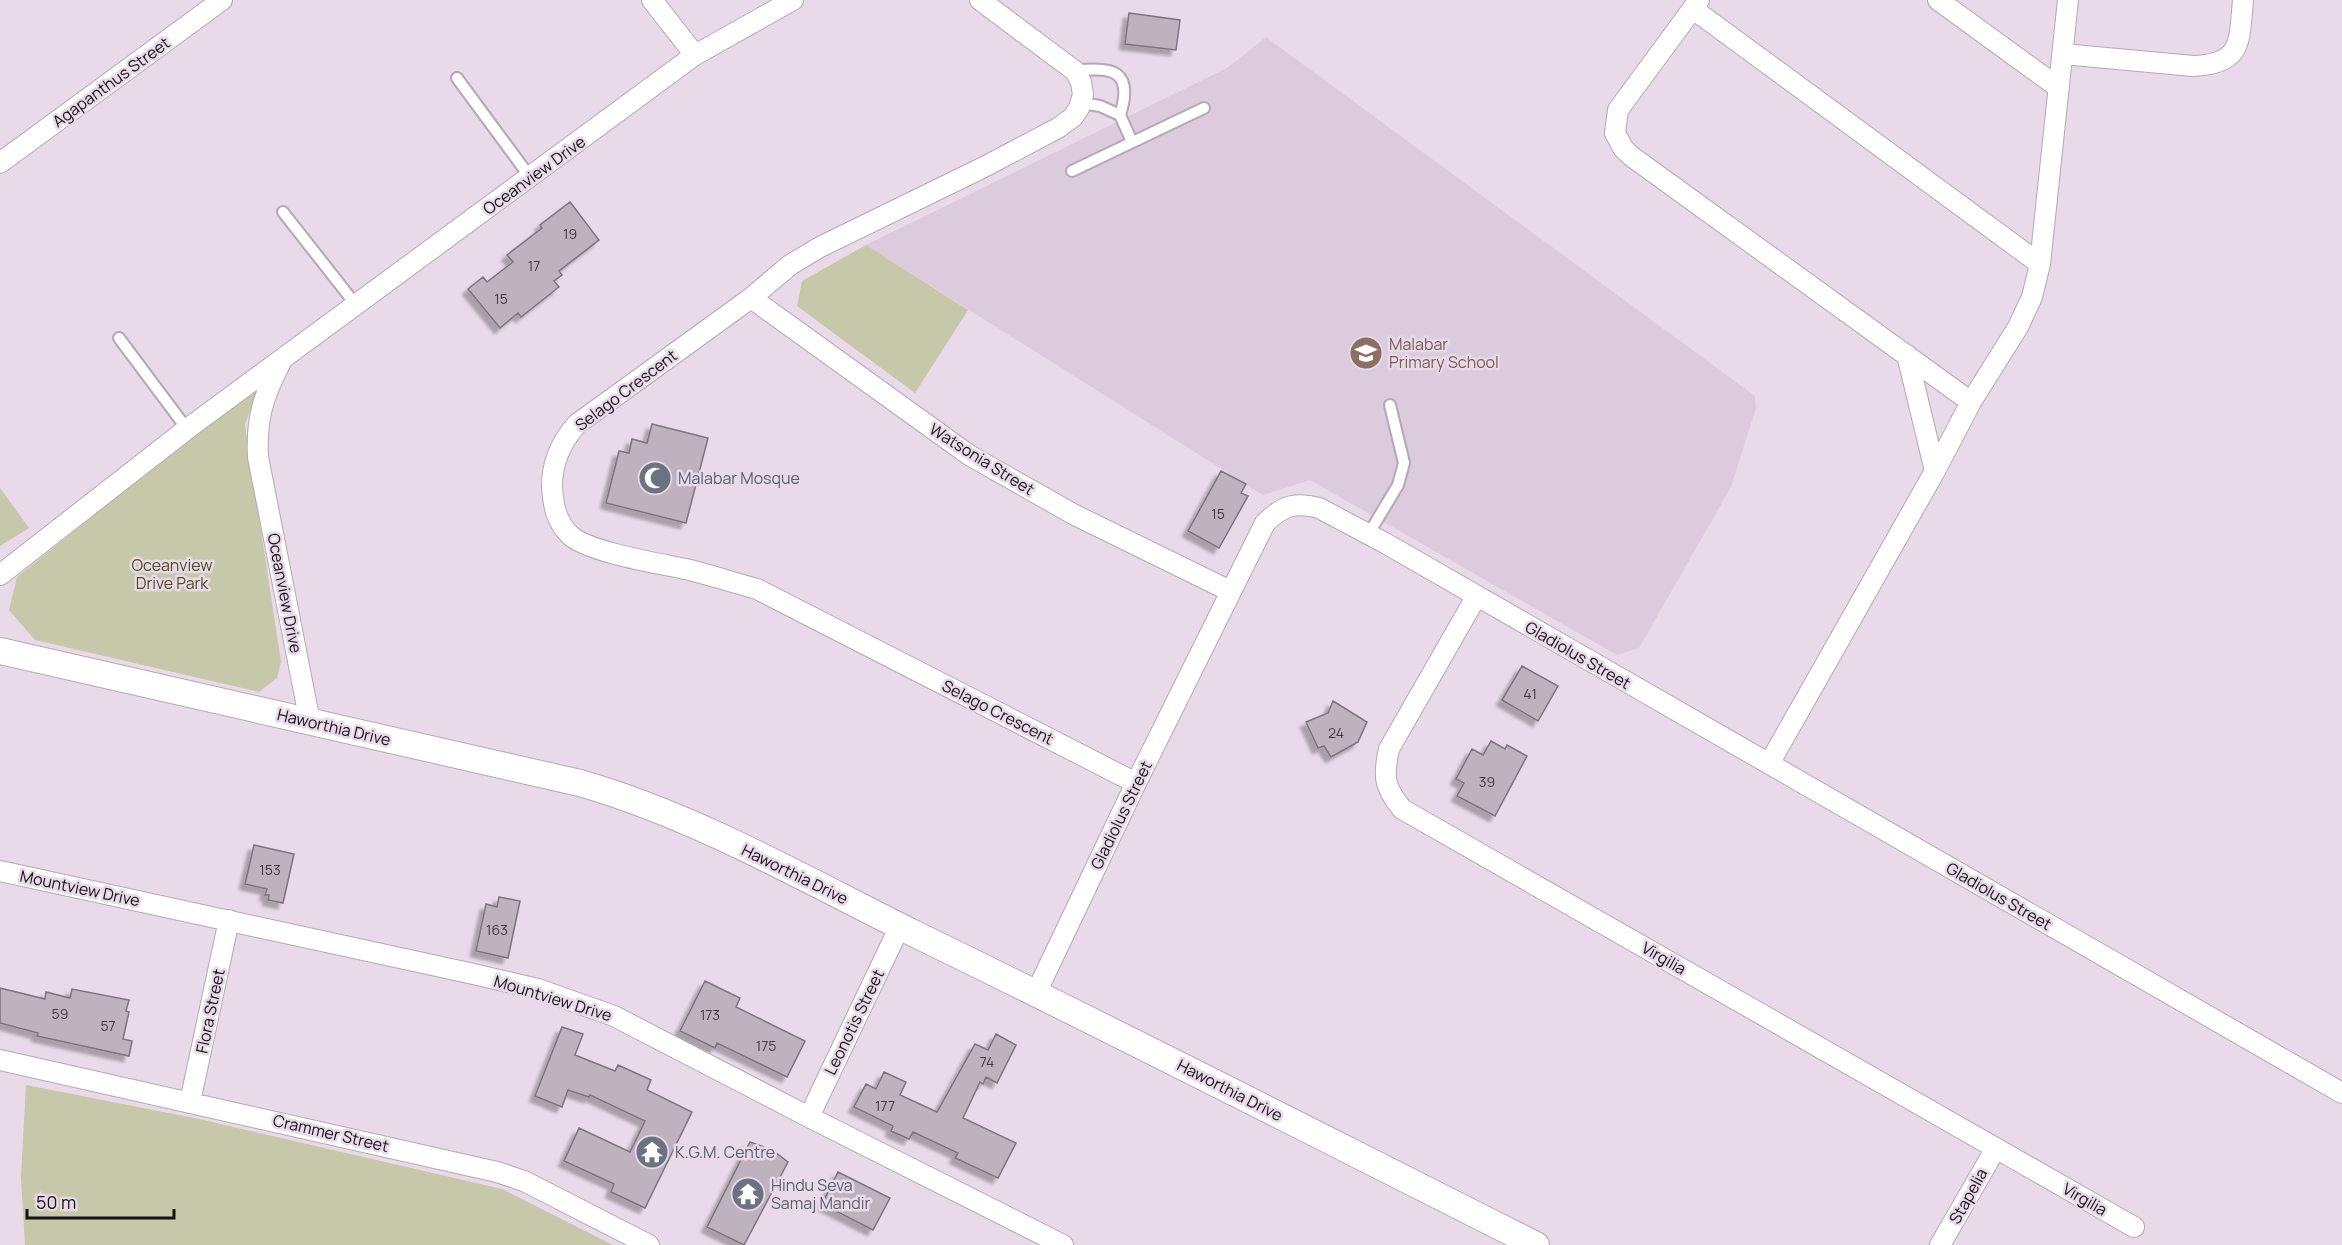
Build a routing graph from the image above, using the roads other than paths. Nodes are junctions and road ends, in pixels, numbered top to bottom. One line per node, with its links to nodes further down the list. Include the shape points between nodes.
1 (222, 0): 18 (street, Agapanthus Street)
2 (652, 0): 10 (street)
3 (793, 0): 10 (street, Oceanview Drive)
4 (980, 0): 11 (street)
5 (1938, 0): 13 (street)
6 (2068, 0): 9 (street)
7 (2244, 0): 9 (street, via 2235,50 2212,65)
8 (1696, 4): 22 (street); 26 (street, via 1618,110 1618,141 1631,156)
9 (2063, 54): 13 (street)
10 (695, 55): 20 (street, Oceanview Drive)
11 (1075, 71): 14 (street, via 1081,82); 16 (lane, via 1107,69 1119,74 1125,93)
12 (457, 78): 20 (lane)
13 (2059, 88): 22 (street)
14 (1081, 103): 16 (lane); 23 (street, Selago Crescent, via 1073,117 1058,128 820,247 790,265)
15 (1204, 108): 17 (lane)
16 (1120, 115): 17 (lane)
17 (1132, 142): 19 (lane)
18 (0, 163)
19 (1072, 171)
20 (530, 177): 24 (street, Oceanview Drive)
21 (283, 212): 24 (lane)
22 (2040, 264): 28 (street, via 2032,297 2018,327)
23 (751, 298): 34 (street, Watsonia Street, via 969,455 1073,514); 39 (street, Selago Crescent, via 577,424 564,439 554,464 553,507 572,536 606,551 757,589)
24 (356, 305): 27 (street, Oceanview Drive)
25 (118, 338): 30 (lane)
26 (1907, 355): 28 (street); 31 (street)
27 (282, 361): 30 (street, Oceanview Drive); 37 (street, Oceanview Drive, via 260,408 258,457)
28 (1971, 402): 31 (street)
29 (1390, 405): 32 (lane, via 1404,464 1398,485)
30 (187, 429): 33 (street, Oceanview Drive)
31 (1935, 471): 38 (street)
32 (1368, 535): 34 (street, Gladiolus Street, via 1319,508 1293,504 1276,512 1265,524); 35 (street, Gladiolus Street)
33 (0, 575)
34 (1230, 591): 39 (street, Gladiolus Street)
35 (1476, 597): 38 (street, Gladiolus Street); 48 (street, Virgilia, via 1389,749 1385,778 1402,809)
36 (0, 651): 37 (street, Haworthia Drive)
37 (309, 722): 42 (street, Haworthia Drive, via 622,795 723,838)
38 (1770, 764): 45 (street, Gladiolus Street)
39 (1136, 783): 43 (street, Gladiolus Street)
40 (0, 871): 41 (street, Mountview Drive)
41 (229, 920): 46 (street, Flora Street); 47 (street, Mountview Drive, via 538,989 614,1016)
42 (900, 926): 43 (street, Haworthia Drive); 47 (street, Leonotis Street)
43 (1036, 993): 52 (street, Haworthia Drive)
44 (0, 1060): 46 (street, Crammer Street)
45 (2342, 1093)
46 (190, 1102): 50 (street, Crammer Street, via 497,1172 524,1181)
47 (808, 1117): 51 (street, Mountview Drive)
48 (1995, 1148): 49 (street, Virgilia); 53 (street, Stapelia)
49 (2134, 1227)
50 (649, 1245)
51 (1063, 1245)
52 (1536, 1245)
53 (1940, 1245)

